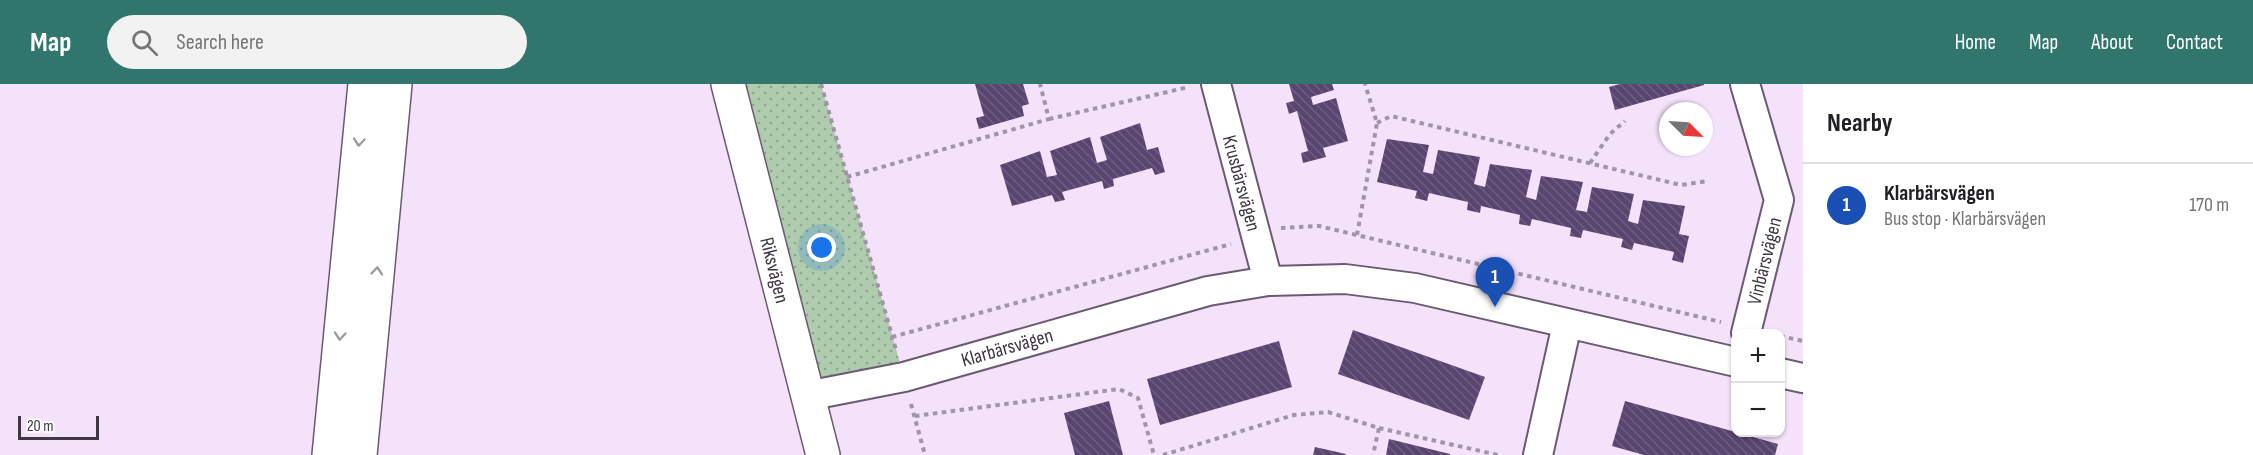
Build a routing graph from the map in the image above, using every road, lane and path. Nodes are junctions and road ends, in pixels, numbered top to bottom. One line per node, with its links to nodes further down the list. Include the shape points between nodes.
1 (365, 84): 28 (main road, one-way to 28)
2 (395, 84): 29 (main road, one-way to 2)
3 (728, 84): 25 (main road, Riksvägen)
4 (821, 84): 13 (path)
5 (1040, 84): 9 (path)
6 (1365, 84): 11 (path)
7 (1745, 84): 18 (street, Vinbärsvägen, via 1779,200)
8 (1204, 85): 9 (path); 16 (street, Krusbärsvägen)
9 (1049, 119): 13 (path)
10 (1625, 121): 12 (path, via 1610,134)
11 (1377, 123): 12 (path, via 1391,116); 15 (path)
12 (1590, 163): 14 (path, via 1681,185)
13 (847, 177): 23 (path)
14 (1708, 181)
15 (1357, 235)
16 (1268, 282): 17 (street, Klarbärsvägen, via 1345,279 1415,288); 23 (street, Klarbärsvägen, via 1208,291)
17 (1567, 324): 21 (street, Klarbärsvägen); 36 (street)
18 (1747, 329)
19 (1785, 337): 20 (path)
20 (1803, 341)
21 (1731, 361)
22 (1785, 374): 24 (street)
23 (904, 377): 25 (street, Klarbärsvägen); 26 (path)
24 (1803, 378)
25 (807, 396): 30 (main road, Riksvägen)
26 (915, 416): 31 (path); 32 (path, via 1119,389 1138,398)
27 (1379, 428): 33 (path, via 1328,412 1294,415); 34 (path); 35 (path)
28 (329, 455)
29 (360, 455)
30 (823, 455)
31 (925, 455)
32 (1154, 455)
33 (1163, 455)
34 (1373, 455)
35 (1498, 455)
36 (1538, 455)

